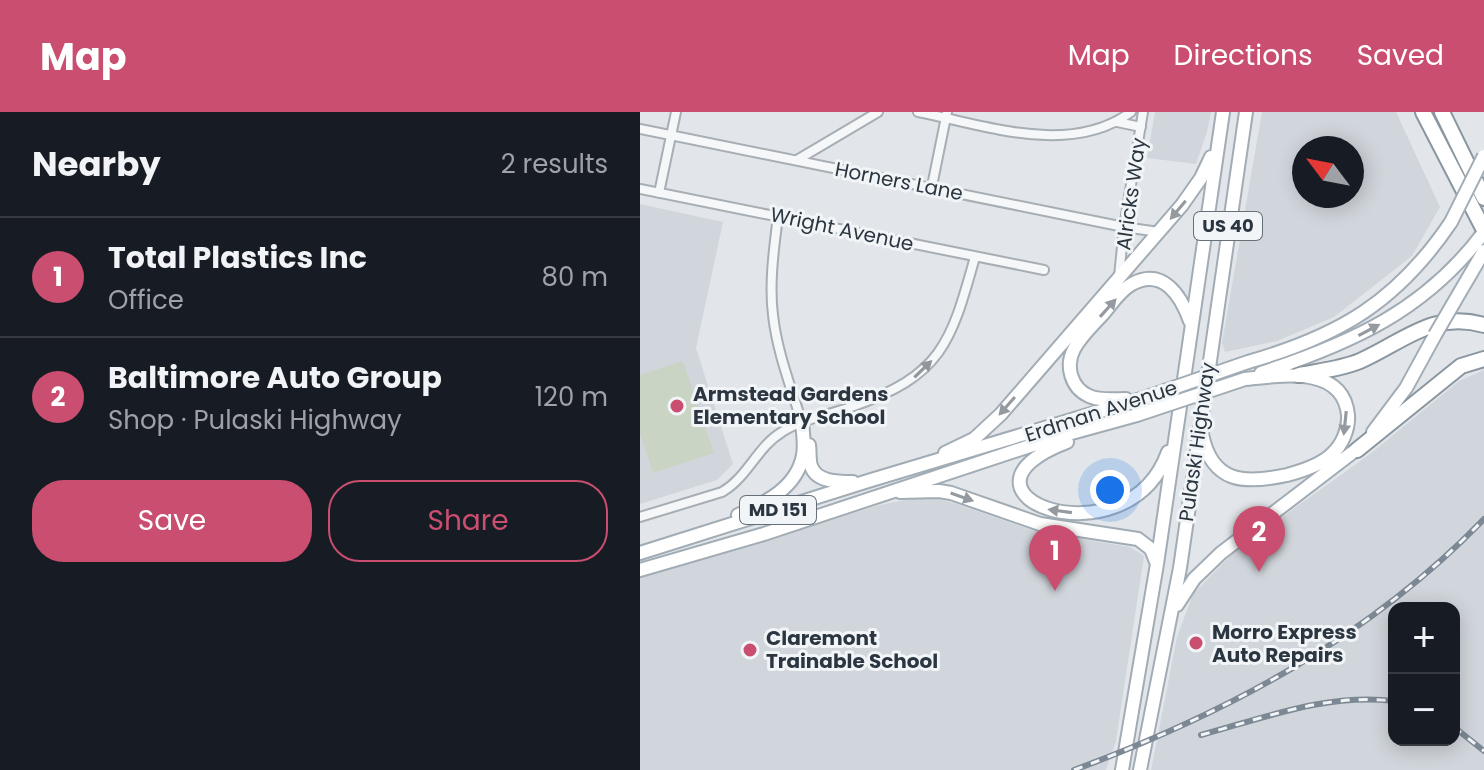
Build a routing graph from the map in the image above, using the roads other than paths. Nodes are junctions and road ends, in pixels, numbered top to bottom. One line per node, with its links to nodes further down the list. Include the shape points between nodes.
1 (676, 112): 14 (street)
2 (878, 112): 17 (street)
3 (918, 112): 10 (street)
4 (1131, 112): 11 (street)
5 (1143, 112): 12 (street, Alricks Way)
6 (1223, 112): 15 (main road, Pulaski Highway / US 40)
7 (1246, 112): 27 (main road, Pulaski Highway / US 40)
8 (1423, 112): 24 (highway)
9 (1442, 112): 21 (highway)
10 (946, 115): 11 (street, via 1039,135 1078,133); 18 (street)
11 (1117, 122): 12 (street)
12 (1141, 127): 23 (street, Alricks Way)
13 (640, 129): 14 (street, Horners Lane)
14 (671, 136): 17 (street, Horners Lane); 20 (street)
15 (1217, 143): 25 (main road, one-way to 25, via 1193,191); 26 (main road, Pulaski Highway / US 40)
16 (1484, 156): 37 (main road, Erdman Avenue / MD 151, bridge, via 1451,222 1423,261 1370,309 1292,349)
17 (796, 161): 18 (street, Horners Lane)
18 (932, 186): 23 (street, Horners Lane)
19 (640, 189): 20 (street, Wright Avenue)
20 (659, 193): 22 (street, Wright Avenue)
21 (1484, 198)
22 (778, 216): 28 (street, Wright Avenue); 40 (street, via 772,311)
23 (1124, 227): 25 (street, Horners Lane); 31 (street, Alricks Way)
24 (1484, 231): 36 (main road, Erdman Avenue / MD 151, one-way to 24, via 1377,327 1439,281)
25 (1159, 232): 31 (main road)
26 (1203, 236): 27 (main road); 32 (main road, Pulaski Highway / US 40)
27 (1226, 240): 39 (main road, Pulaski Highway / US 40)
28 (975, 257): 30 (street, Wright Avenue); 40 (street, one-way to 28, via 887,394 922,371 955,326)
29 (1481, 257): 42 (main road, bridge, via 1406,388)
30 (1044, 270)
31 (1119, 276): 43 (main road, one-way to 43, via 988,427)
32 (1191, 323): 37 (main road, one-way to 32, via 1097,398 1080,390 1069,366 1074,348 1126,288 1140,281 1158,281 1175,290); 41 (main road, Pulaski Highway / US 40)
33 (1484, 325): 35 (highway, via 1431,323 1360,361)
34 (1484, 359): 42 (highway, via 1461,366)
35 (1299, 375): 36 (main road); 39 (main road, one-way to 39, via 1333,387 1348,413 1341,444 1317,464 1273,478 1234,478 1211,461)
36 (1245, 379): 38 (main road, Erdman Avenue / MD 151, bridge)
37 (1141, 399): 43 (main road, Erdman Avenue / MD 151)
38 (1137, 415): 41 (main road, one-way to 38, via 1155,478 1121,505 1059,512 1022,494 1018,480 1030,460); 45 (main road, Erdman Avenue / MD 151)
39 (1200, 422): 51 (main road, Pulaski Highway / US 40)
40 (802, 423): 44 (main road, via 816,475); 46 (street, via 773,438 722,492); 47 (main road, via 803,455 785,488)
41 (1177, 427): 49 (main road, Pulaski Highway / US 40)
42 (1357, 450): 51 (main road, via 1212,561)
43 (917, 467): 44 (main road, Erdman Avenue / MD 151)
44 (868, 481): 47 (main road, Erdman Avenue / MD 151)
45 (885, 493): 49 (main road, one-way to 49, via 939,491 1040,524 1130,537 1146,544); 50 (main road, Erdman Avenue / MD 151)
46 (640, 517)
47 (685, 539): 48 (main road, Erdman Avenue / MD 151)
48 (640, 553)
49 (1157, 564): 52 (main road, Pulaski Highway / US 40)
50 (640, 570)
51 (1172, 615): 53 (main road, Pulaski Highway / US 40)
52 (1120, 770)
53 (1140, 770)

